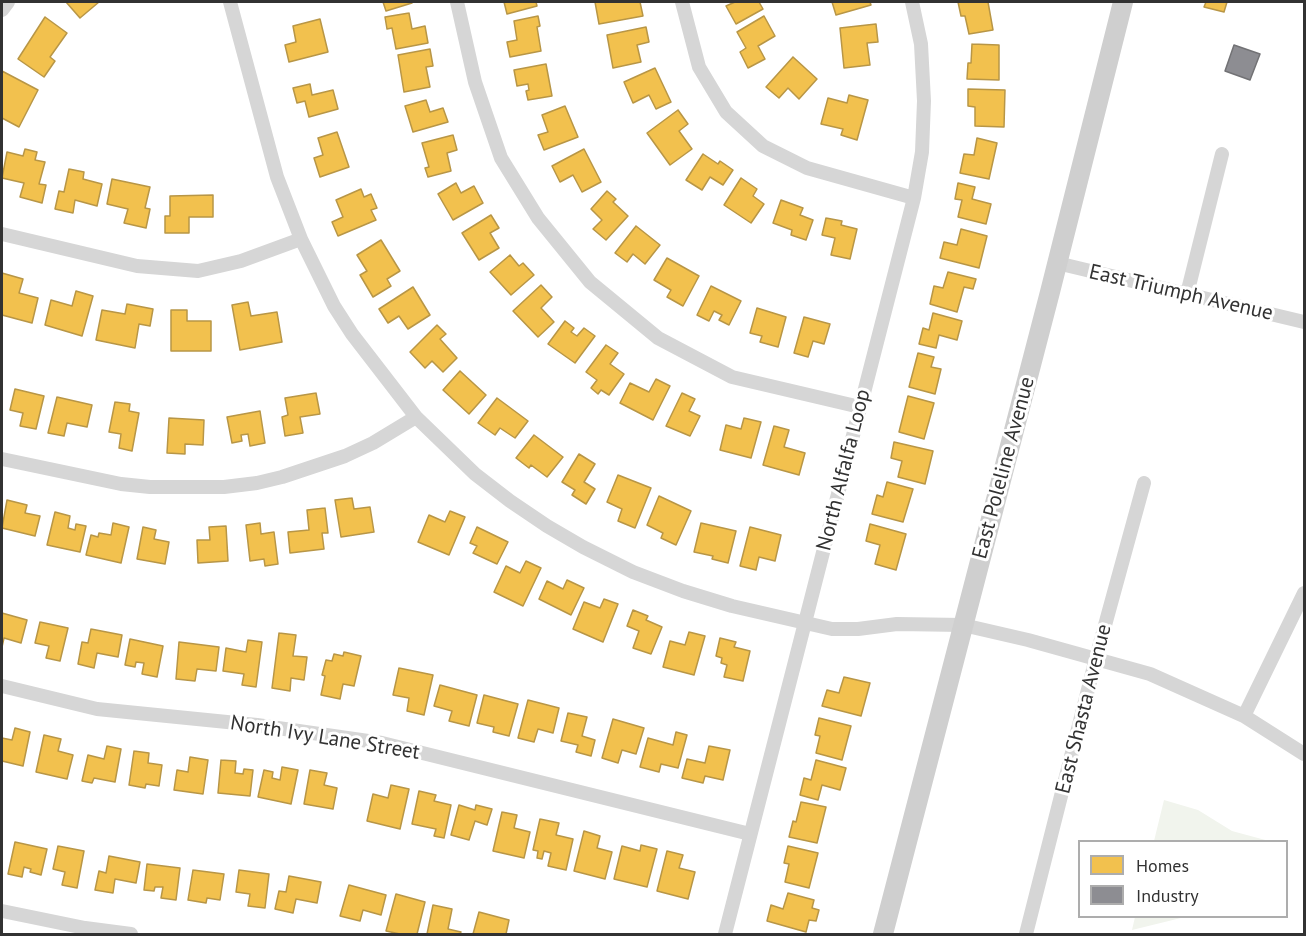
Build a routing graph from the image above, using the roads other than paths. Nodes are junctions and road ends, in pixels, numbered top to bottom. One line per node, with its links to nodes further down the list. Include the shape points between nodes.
1 (8, 2): 7 (street)
2 (230, 2): 11 (street, via 277,177)
3 (457, 2): 15 (street, via 475,82 501,158 538,218 590,282 658,338 732,377)
4 (682, 2): 9 (street, via 699,67 726,112 763,146 807,168)
5 (912, 2): 9 (street, North Alfalfa Loop, via 921,44 924,101 922,152)
6 (1123, 2): 12 (main road, East Poleline Avenue)
7 (2, 10)
8 (1222, 154): 13 (street)
9 (914, 198): 15 (street, North Alfalfa Loop)
10 (2, 234): 11 (street, via 137,266 198,271 241,261)
11 (301, 239): 16 (street, via 334,306)
12 (1057, 264): 13 (street, East Triumph Avenue); 21 (main road, East Poleline Avenue)
13 (1187, 294): 14 (street, East Triumph Avenue)
14 (1305, 322)
15 (860, 407): 20 (street, North Alfalfa Loop)
16 (416, 417): 17 (street, via 345,456 282,477 224,487 121,484); 20 (street, via 475,474 583,547 683,591)
17 (2, 459)
18 (1144, 483): 22 (street, East Shasta Avenue)
19 (1305, 593): 24 (street)
20 (805, 622): 21 (street, via 832,629 897,624); 26 (street, North Alfalfa Loop)
21 (963, 625): 22 (street); 30 (main road, East Poleline Avenue)
22 (1096, 658): 24 (street, via 1150,674); 31 (street, East Shasta Avenue)
23 (2, 686): 26 (street, North Ivy Lane Street, via 97,709 257,725 382,743)
24 (1244, 716): 25 (street)
25 (1305, 754)
26 (750, 834): 29 (street, North Alfalfa Loop)
27 (2, 911): 28 (street)
28 (131, 934)
29 (725, 934)
30 (883, 934)
31 (1026, 934)

